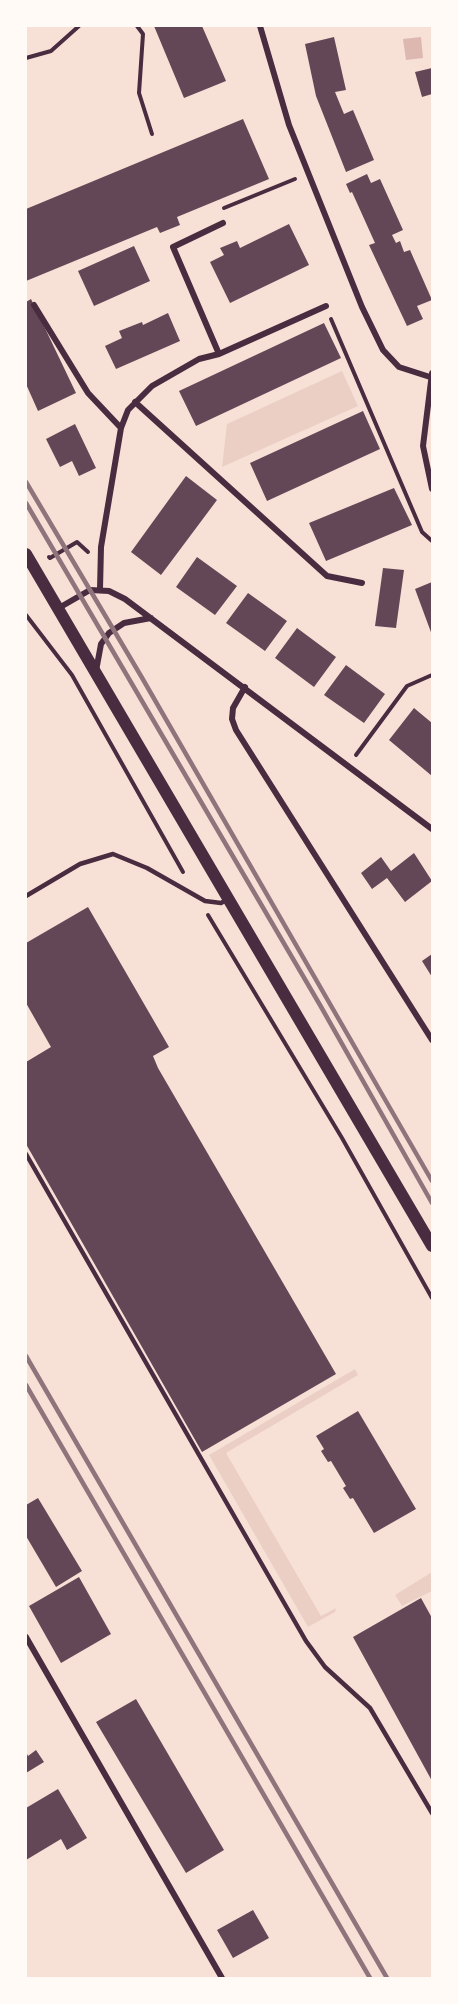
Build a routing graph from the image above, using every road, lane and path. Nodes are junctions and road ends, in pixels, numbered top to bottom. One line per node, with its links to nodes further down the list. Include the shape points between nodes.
1 (79, 26): 4 (path, via 51,51)
2 (137, 26): 5 (path, via 143,34 139,93)
3 (260, 26): 6 (street)
4 (26, 58)
5 (152, 134)
6 (306, 174): 7 (path); 12 (street, via 383,350 399,366)
7 (217, 211)
8 (223, 223): 11 (street, via 173,247)
9 (34, 304): 14 (street, via 88,393)
10 (326, 306): 11 (street); 16 (path, via 422,532)
11 (219, 354): 13 (street, via 199,360 161,381)
12 (431, 375): 15 (street, via 423,446)
13 (135, 402): 14 (street); 19 (street, via 327,576)
14 (121, 428): 18 (street)
15 (432, 489)
16 (432, 541)
17 (26, 555): 18 (path, via 42,547 50,558 77,542 85,551); 21 (main road)
18 (100, 557): 20 (street)
19 (362, 583)
20 (100, 589): 21 (street, via 90,590); 23 (street, via 125,599)
21 (57, 609): 25 (main road)
22 (26, 615): 30 (path, via 72,675)
23 (151, 618): 25 (street, via 124,623 109,633 99,651); 26 (street)
24 (432, 675): 27 (path, via 407,686)
25 (96, 677): 31 (main road)
26 (245, 687): 27 (street); 32 (street, via 233,708 236,730)
27 (348, 765): 28 (street)
28 (432, 829)
29 (26, 896): 30 (lane, via 80,864 113,854)
30 (197, 896): 31 (lane, via 212,903); 35 (path, via 342,1138)
31 (228, 899): 34 (main road)
32 (432, 1040)
33 (26, 1154): 37 (lane, via 306,1641 325,1667 370,1708)
34 (432, 1246)
35 (432, 1298)
36 (26, 1637): 38 (street)
37 (432, 1813)
38 (222, 1978)

